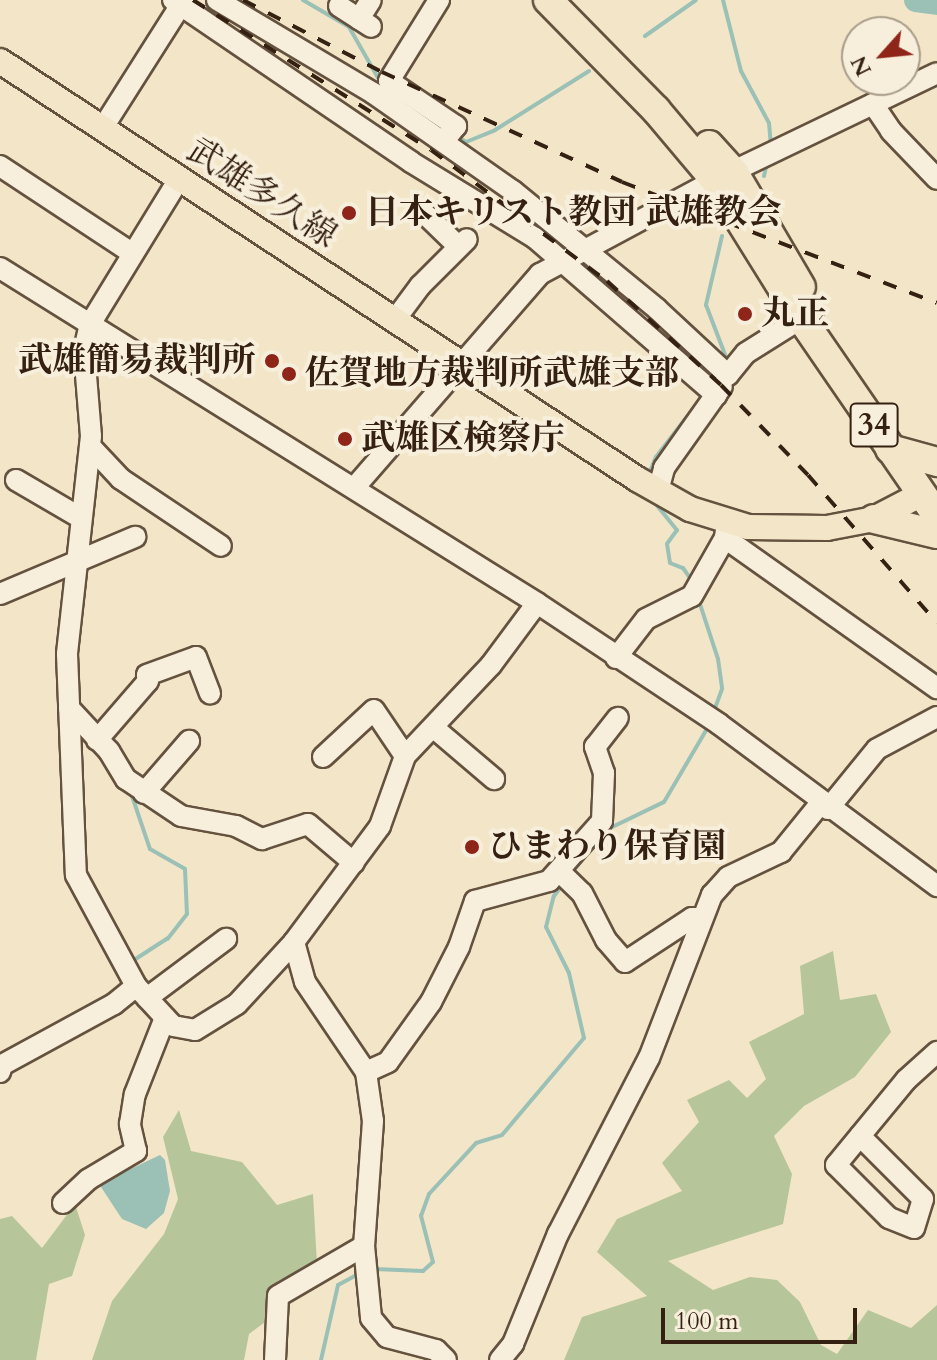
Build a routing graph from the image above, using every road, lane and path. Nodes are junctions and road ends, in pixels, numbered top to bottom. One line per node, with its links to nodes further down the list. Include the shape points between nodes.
1 (217, 0): 12 (street)
2 (371, 0): 7 (street, via 365,23)
3 (439, 0): 12 (street, via 389,81 456,126)
4 (548, 0): 14 (highway, 34)
5 (575, 0): 14 (highway, 34)
6 (179, 2): 11 (street); 20 (street)
7 (339, 6)
8 (0, 61): 11 (main road, 武雄多久線)
9 (937, 73): 10 (street)
10 (873, 104): 14 (street); 16 (street)
11 (102, 129): 15 (main road, 武雄多久線)
12 (444, 141): 18 (street)
13 (0, 166): 19 (street)
14 (724, 177): 18 (street); 22 (highway, 34)
15 (179, 179): 19 (street); 23 (main road, 武雄多久線)
16 (937, 179)
17 (425, 214): 23 (street, via 463,243)
18 (585, 248): 20 (street); 26 (street)
19 (132, 253): 24 (street)
20 (563, 260): 25 (street, via 514,298); 27 (street)
21 (0, 268): 24 (street)
22 (807, 314): 26 (street, via 746,353); 29 (highway, 34)
23 (394, 321): 25 (main road, 武雄多久線)
24 (90, 324): 28 (street, via 82,366); 32 (street)
25 (459, 364): 32 (street); 33 (main road, 武雄多久線)
26 (728, 375): 27 (street)
27 (716, 395): 33 (street, via 664,468)
28 (90, 446): 35 (street); 40 (street, via 121,479)
29 (890, 449): 30 (highway); 34 (highway, 34)
30 (937, 462)
31 (16, 480): 35 (street)
32 (354, 488): 43 (street)
33 (658, 491): 37 (main road, 武雄多久線)
34 (931, 498): 36 (main road, 武雄多久線)
35 (79, 517): 41 (street)
36 (874, 519): 37 (main road, 武雄多久線, via 790,530); 38 (highway)
37 (726, 531): 44 (street, via 696,591 646,619); 45 (street)
38 (937, 534)
39 (135, 537): 41 (street)
40 (221, 546)
41 (75, 562): 42 (street); 47 (street, via 67,654)
42 (0, 594)
43 (537, 603): 44 (street); 50 (street)
44 (616, 658): 57 (street, via 713,720)
45 (937, 688)
46 (210, 693): 51 (street, via 196,657 147,675 148,681)
47 (69, 708): 51 (street); 64 (street, via 76,875)
48 (937, 717): 57 (street, via 877,749)
49 (618, 718): 59 (street, via 595,747 604,773 606,812)
50 (434, 728): 53 (street); 55 (street)
51 (97, 740): 56 (street)
52 (189, 741): 56 (street)
53 (405, 756): 54 (street, via 374,710); 58 (street, via 380,826)
54 (323, 757)
55 (494, 779)
56 (144, 793): 58 (street, via 181,816 236,826 262,839 308,824)
57 (824, 806): 60 (street); 61 (street, via 781,852 728,877)
58 (354, 863): 63 (street)
59 (566, 878): 61 (street, via 625,962 692,918); 68 (street, via 475,901 431,1002 388,1062)
60 (937, 886)
61 (702, 918): 74 (street, via 649,1058 558,1234 513,1344)
62 (226, 939): 64 (street)
63 (294, 942): 65 (street, via 255,988 209,1022 183,1031); 68 (street, via 305,982)
64 (142, 992): 65 (street); 67 (street)
65 (165, 1018): 70 (street, via 135,1094 130,1124 136,1151 89,1179)
66 (937, 1052): 69 (street)
67 (1, 1067)
68 (366, 1072): 71 (street, via 373,1121)
69 (860, 1136): 69 (street, via 836,1165 889,1218 914,1228 923,1199)
70 (63, 1203)
71 (366, 1261): 72 (street, via 278,1296); 73 (street, via 377,1330 436,1350)
72 (275, 1360)
73 (446, 1360)
74 (500, 1360)

